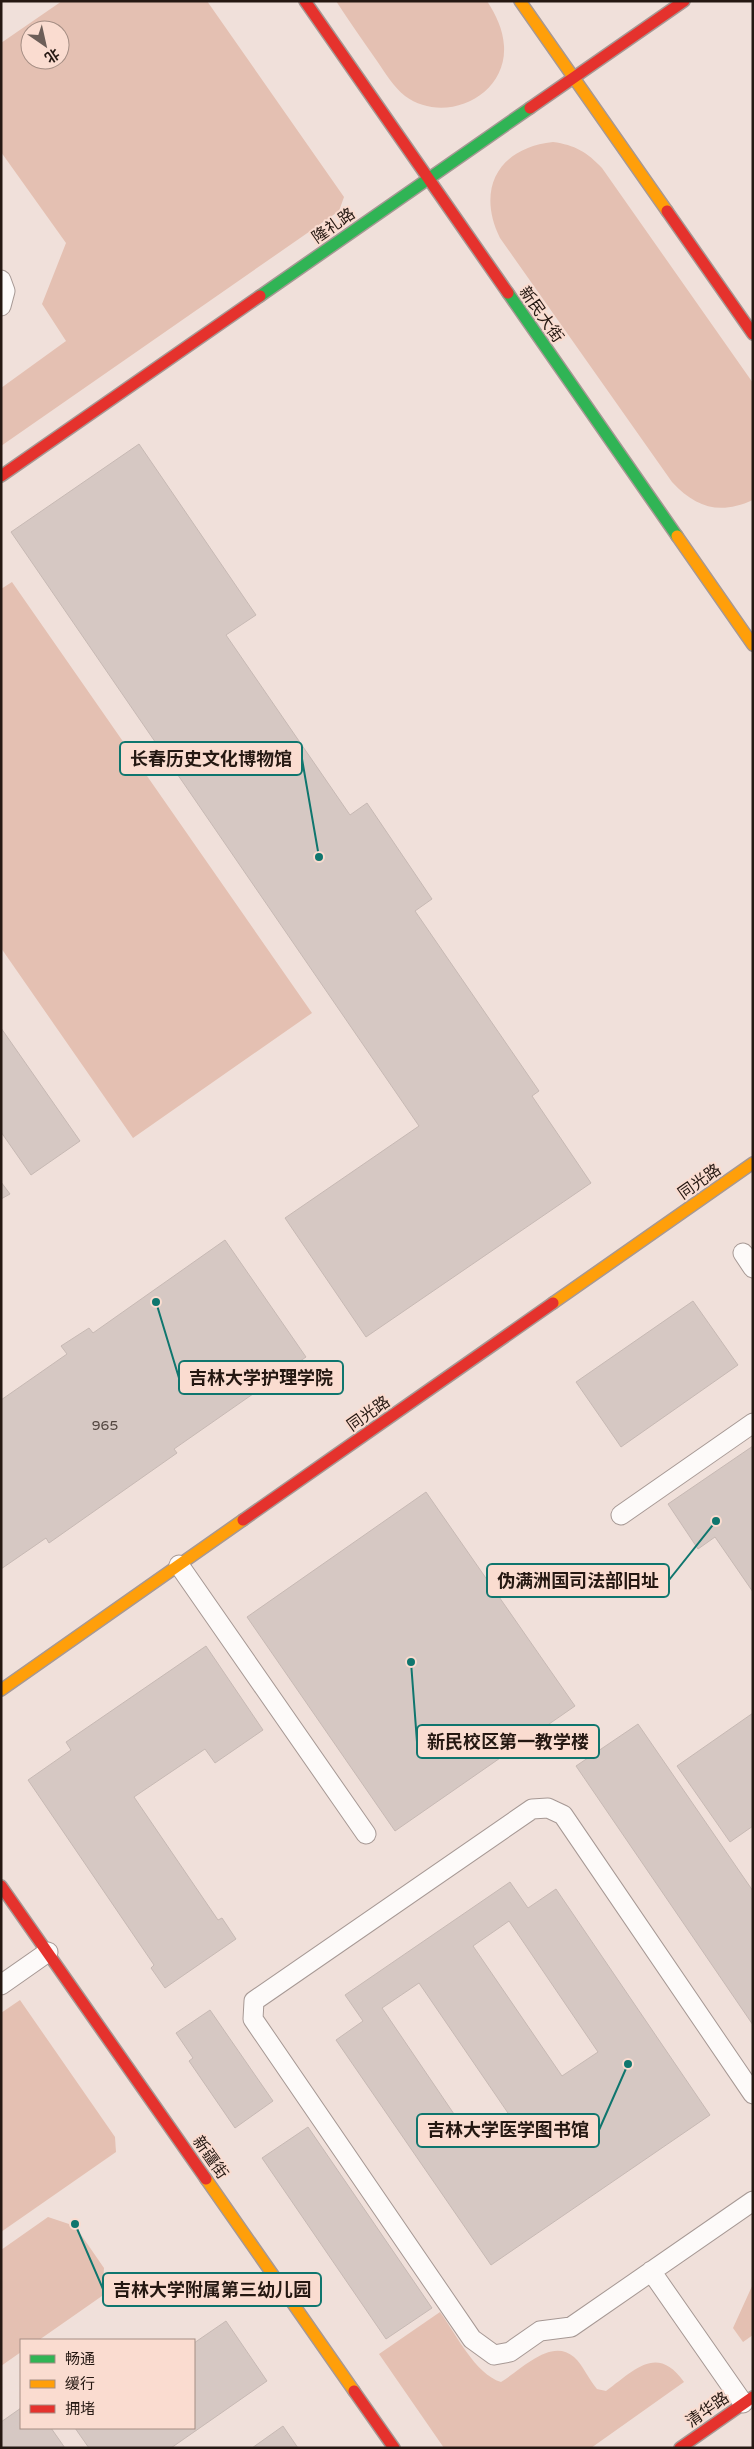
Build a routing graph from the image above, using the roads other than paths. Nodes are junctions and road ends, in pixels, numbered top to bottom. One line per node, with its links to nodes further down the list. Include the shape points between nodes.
1 (305, 1): 5 (street, 新民大街)
2 (520, 1): 4 (street)
3 (684, 1): 4 (street, 隆礼路)
4 (574, 77): 5 (street, 隆礼路); 8 (street)
5 (429, 179): 9 (street, 隆礼路); 10 (street, 新民大街)
6 (1, 280): 7 (lane, via 5,291)
7 (1, 306)
8 (753, 334)
9 (1, 476)
10 (753, 645)
11 (753, 1164): 14 (street, 同光路)
12 (753, 1423): 13 (lane)
13 (621, 1515)
14 (179, 1565): 15 (street, 同光路); 16 (lane)
15 (1, 1690)
16 (366, 1834)
17 (1, 1886): 18 (street, 新疆街)
18 (48, 1952): 19 (lane); 25 (street, 新疆街)
19 (1, 1985)
20 (753, 2094): 22 (lane, via 563,1815 548,1808 532,1809 254,2001 253,2019 472,2339 494,2355 510,2352 540,2331 571,2327)
21 (753, 2201): 22 (lane)
22 (651, 2271): 23 (lane)
23 (748, 2400): 24 (street, 清华路)
24 (687, 2446)
25 (394, 2448)

